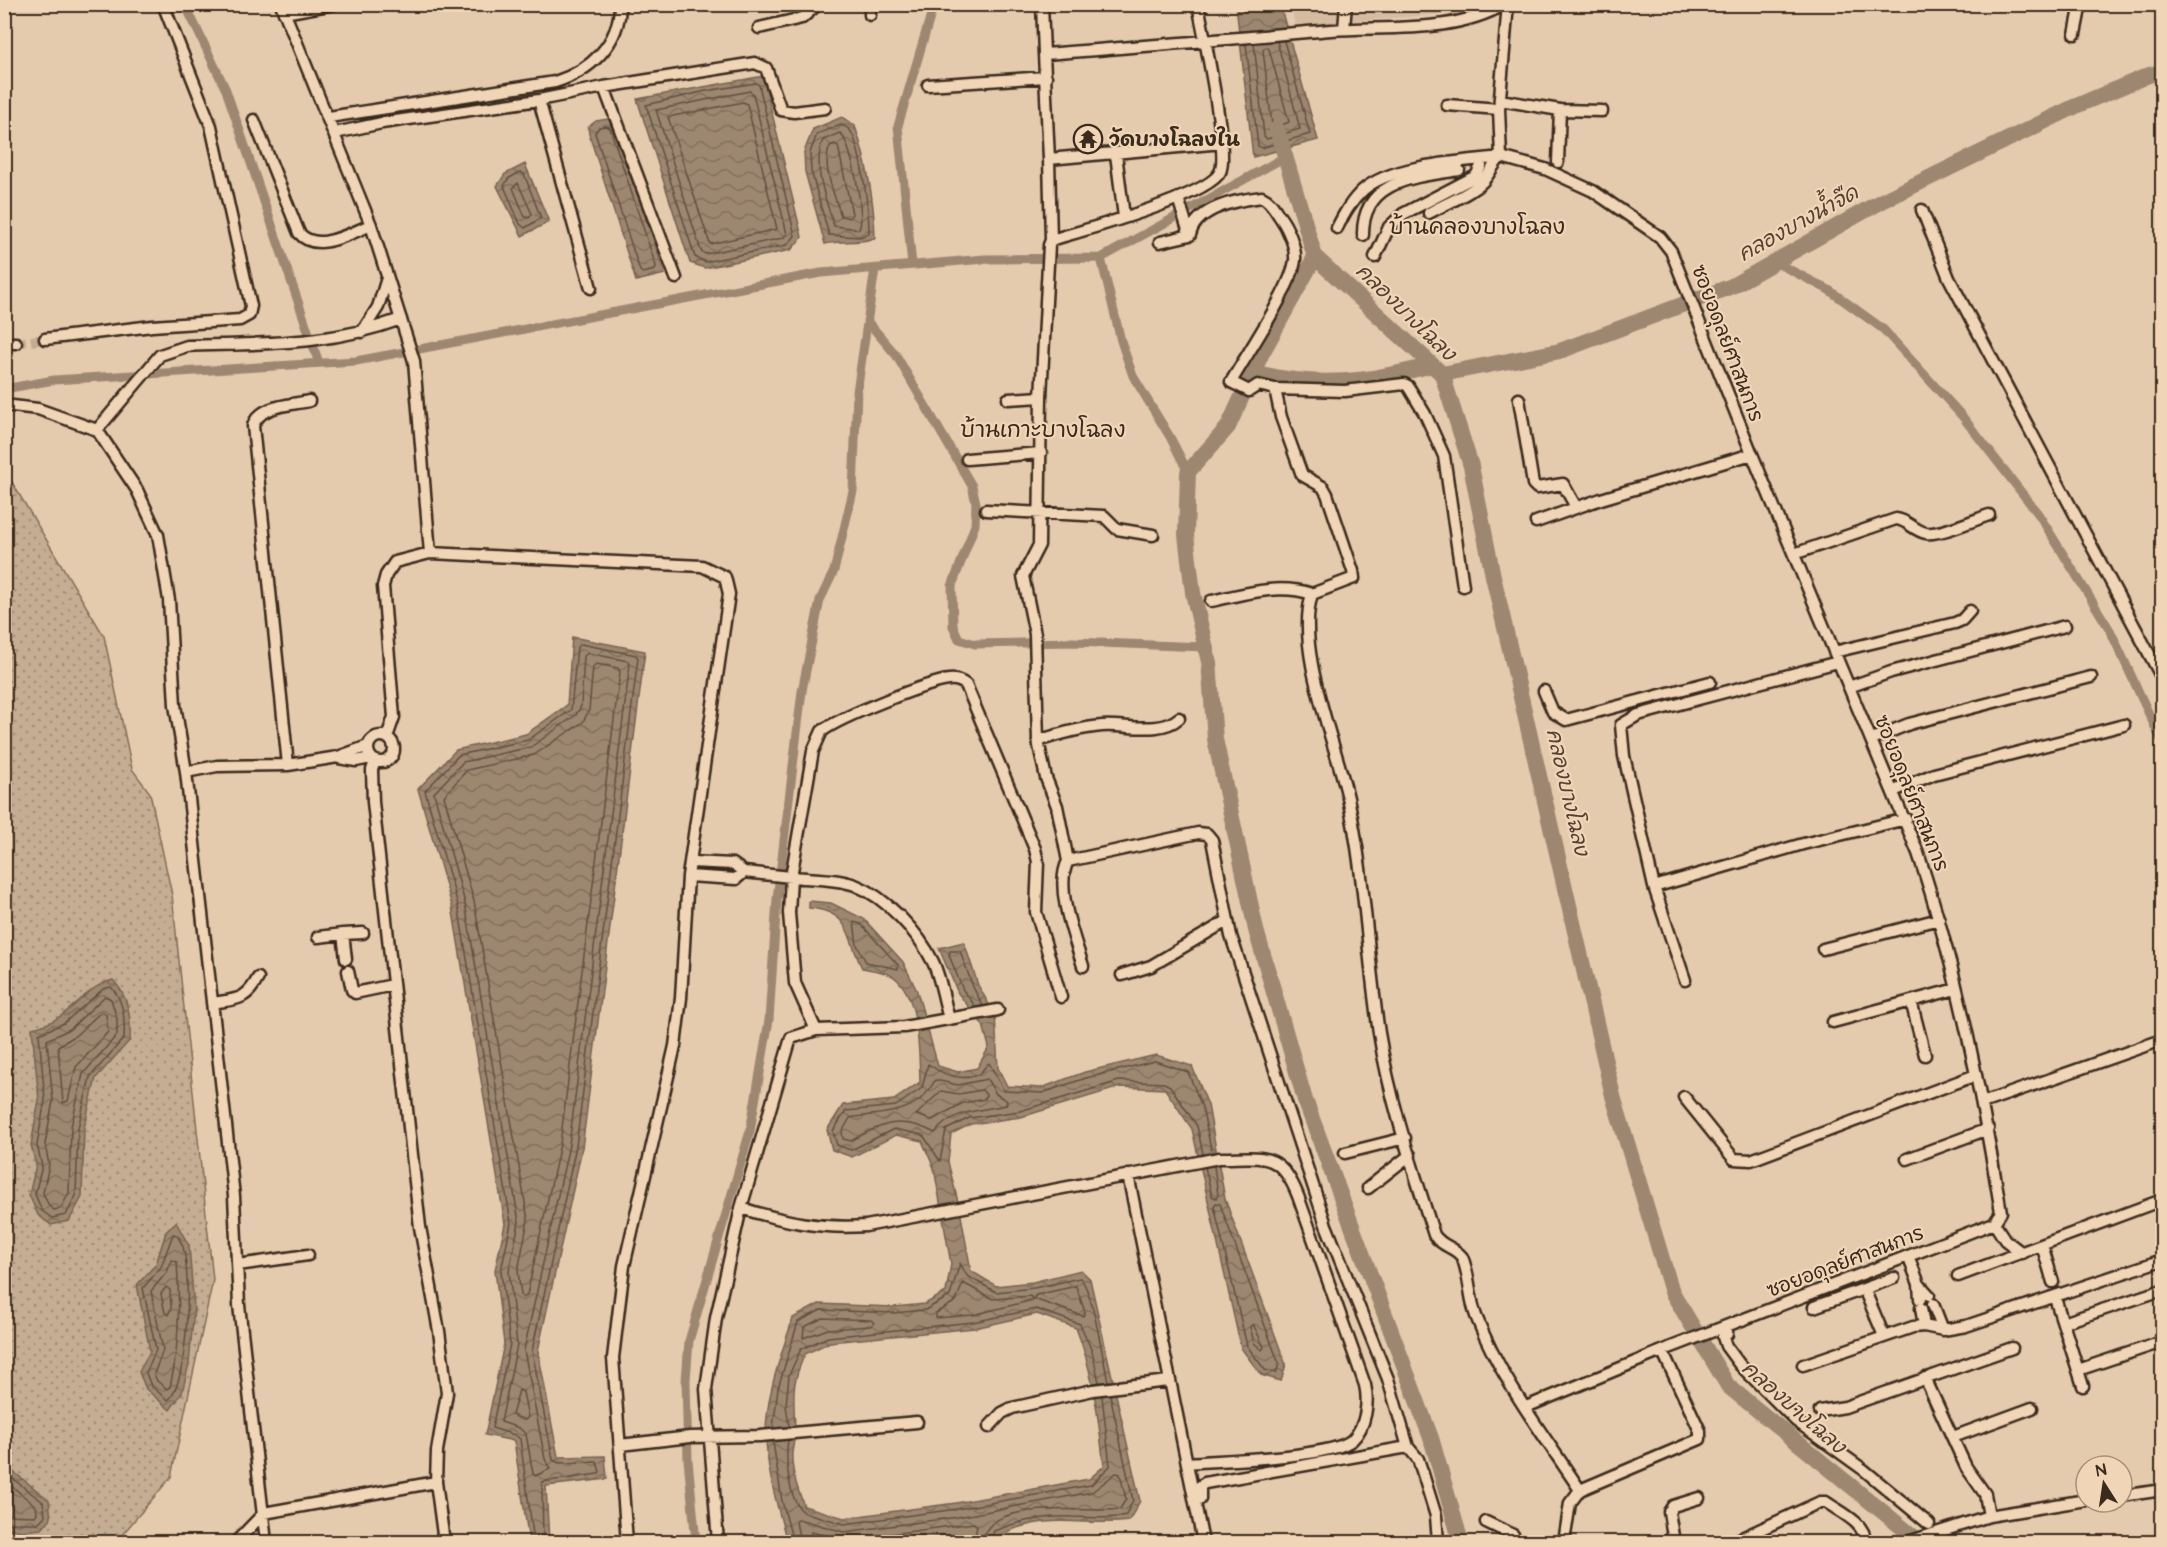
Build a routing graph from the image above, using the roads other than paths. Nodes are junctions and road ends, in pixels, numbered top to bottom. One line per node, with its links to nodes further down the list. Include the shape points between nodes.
1 (163, 4): 50 (street, via 211,126 252,306 249,315 240,320)
2 (334, 4): 10 (street)
3 (620, 4): 25 (street, via 603,52 572,76 555,82)
4 (818, 4): 11 (street, via 802,18)
5 (1042, 4): 15 (street)
6 (1198, 4): 14 (street)
7 (1346, 4): 12 (street)
8 (1507, 4): 12 (street, via 1480,17 1435,25); 20 (street)
9 (2082, 4): 13 (street)
10 (283, 9): 25 (street)
11 (759, 28)
12 (1344, 29): 14 (street)
13 (2075, 34)
14 (1204, 41): 15 (street); 28 (street)
15 (1044, 54): 16 (street)
16 (1046, 78): 17 (street); 31 (street)
17 (928, 85)
18 (604, 87): 19 (street); 22 (street, via 760,64 766,68 781,110); 46 (street)
19 (539, 100): 27 (street, via 446,112); 47 (street)
20 (1499, 104): 21 (street); 23 (street); 30 (street)
21 (1447, 105)
22 (825, 108)
23 (1560, 110): 24 (street); 32 (street)
24 (1602, 111)
25 (329, 117): 27 (street)
26 (254, 120): 38 (street, via 305,240 315,243 335,239)
27 (335, 133): 38 (street)
28 (1222, 143): 29 (street); 34 (street, via 1222,170 1218,176)
29 (1116, 154): 31 (street); 37 (street)
30 (1501, 157): 33 (street); 39 (street, via 1419,169 1376,182 1351,202); 61 (street, ซอยอดุลย์ศาสนการ, via 1545,169 1593,191 1660,237 1678,263)
31 (1049, 159): 42 (street)
32 (1558, 162)
33 (1486, 166): 36 (street, via 1486,179 1478,186); 41 (street, via 1401,180 1388,186 1380,191 1366,213); 44 (street, via 1476,176 1403,214 1389,227)
34 (1178, 198): 37 (street); 40 (street)
35 (1922, 210): 78 (street, via 1949,278)
36 (1429, 213)
37 (1124, 217): 42 (street)
38 (371, 225): 45 (street)
39 (1337, 228)
40 (1190, 234): 43 (street); 53 (street, via 1194,222 1223,205 1262,196 1284,222 1295,262 1281,295 1231,382 1249,391 1258,385)
41 (1363, 235)
42 (1050, 242): 54 (street)
43 (1160, 242)
44 (1375, 257)
45 (387, 278): 48 (street); 49 (street, via 378,307)
46 (676, 278)
47 (591, 288)
48 (401, 319): 49 (street); 69 (street, via 414,361)
49 (362, 332): 59 (street, via 321,340 187,346 160,355)
50 (45, 339)
51 (4, 343): 52 (street)
52 (16, 343)
53 (1275, 389): 71 (street, via 1345,391 1408,386 1444,456); 72 (street, via 1302,475 1323,487 1327,494 1353,571 1354,578)
54 (1041, 397): 55 (street); 60 (street)
55 (1008, 399)
56 (1519, 399): 63 (street, via 1533,484 1537,488 1563,484)
57 (309, 401): 90 (street, via 264,412 253,426)
58 (4, 405): 59 (street, via 38,409)
59 (97, 430): 91 (street, via 137,490 158,535 169,600 176,705)
60 (1041, 453): 62 (street); 65 (street)
61 (1752, 453): 63 (street); 70 (street, ซอยอดุลย์ศาสนการ)
62 (967, 459)
63 (1576, 507): 67 (street)
64 (986, 510): 65 (street)
65 (1040, 514): 68 (street, via 1104,516 1117,529); 86 (street, via 1039,545 1023,576 1035,634)
66 (1989, 515): 70 (street, via 1933,533 1896,519)
67 (1536, 522)
68 (1153, 535)
69 (430, 552): 84 (street, via 395,562 383,586 394,717); 95 (street, via 702,566 725,577 729,594)
70 (1794, 554): 76 (street, ซอยอดุลย์ศาสนการ)
71 (1463, 586)
72 (1312, 594): 73 (street, via 1293,588 1272,589); 127 (street, via 1306,619 1308,639 1348,797 1364,886 1380,1035)
73 (1211, 601)
74 (1970, 610): 76 (street, via 1955,623)
75 (2065, 626): 80 (street, via 1891,672)
76 (1836, 657): 80 (street, ซอยอดุลย์ศาสนการ); 99 (street, via 1638,716 1621,725 1624,756)
77 (2091, 676): 85 (street, via 1910,724)
78 (2163, 678)
79 (1710, 682): 81 (street, via 1566,720 1553,712)
80 (1849, 687): 85 (street, ซอยอดุลย์ศาสนการ)
81 (1544, 691)
82 (1179, 718): 86 (street, via 1168,725 1103,726)
83 (2124, 724): 92 (street, via 1934,774)
84 (387, 737): 87 (street, via 378,736); 89 (street, via 393,743 393,756 383,763)
85 (1872, 739): 92 (street, ซอยอดุลย์ศาสนการ)
86 (1038, 741): 94 (street)
87 (368, 746): 88 (street); 89 (street)
88 (338, 758): 89 (street); 90 (street)
89 (373, 760): 112 (street, via 373,802)
90 (288, 765): 91 (street, via 217,766)
91 (186, 772): 116 (street)
92 (1894, 790): 93 (street, ซอยอดุลย์ศาสนการ)
93 (1906, 819): 99 (street); 100 (street, ซอยอดุลย์ศาสนการ)
94 (1068, 861): 101 (street, via 1207,834 1212,840); 107 (street, via 1064,887)
95 (690, 862): 96 (street, via 733,864); 97 (street)
96 (744, 872): 97 (street, via 736,879); 98 (street)
97 (688, 876): 170 (street, via 675,1046 624,1266 613,1378)
98 (787, 878): 114 (street, via 813,751 822,731 922,687 958,680 966,686 1035,849 1036,912); 118 (street, via 836,880 857,886 899,916 913,929 933,963); 120 (street, via 795,983)
99 (1654, 887): 111 (street)
100 (1939, 919): 105 (street); 113 (street, ซอยอดุลย์ศาสนการ)
101 (1227, 921): 109 (street, via 1151,966); 171 (street, via 1326,1225 1388,1379)
102 (363, 933): 103 (street)
103 (343, 934): 104 (street); 106 (street)
104 (318, 937)
105 (1823, 949)
106 (346, 959)
107 (1083, 966)
108 (348, 971): 112 (street, via 355,993)
109 (1122, 975)
110 (258, 978): 116 (street, via 242,998)
111 (1685, 980)
112 (393, 985): 173 (street, via 420,1227 447,1393)
113 (1956, 989): 115 (street); 123 (street, ซอยอดุลย์ศาสนการ)
114 (1061, 998)
115 (1911, 1001): 119 (street); 122 (street)
116 (212, 1003): 141 (street, via 234,1196)
117 (998, 1010): 118 (street)
118 (949, 1019): 120 (street, via 904,1027)
119 (1833, 1022)
120 (816, 1030): 134 (street, via 788,1042)
121 (2163, 1040): 125 (street)
122 (1925, 1055)
123 (1976, 1075): 124 (street, via 1742,1162 1734,1159); 125 (street, ซอยอดุลย์ศาสนการ)
124 (1684, 1096)
125 (1982, 1103): 126 (street, ซอยอดุลย์ศาสนการ)
126 (1988, 1128): 130 (street); 135 (street, ซอยอดุลย์ศาสนการ, via 2001,1212)
127 (1405, 1138): 128 (street); 129 (street)
128 (1345, 1153)
129 (1410, 1155): 132 (street); 163 (street, via 1434,1235 1462,1257 1475,1314)
130 (1907, 1159)
131 (1128, 1175): 134 (street, via 866,1226 829,1228 779,1220); 161 (street); 172 (street, via 1219,1158 1266,1158 1282,1166 1290,1176 1368,1398 1364,1419 1352,1440 1338,1447)
132 (1368, 1188)
133 (2163, 1200): 136 (street)
134 (741, 1208): 168 (street, via 708,1357)
135 (1994, 1223): 137 (street, via 2005,1240); 139 (street, ซอยอดุลย์ศาสนการ)
136 (2042, 1245): 137 (street); 144 (street)
137 (2022, 1253): 142 (street)
138 (308, 1255): 141 (street)
139 (1908, 1256): 148 (street); 151 (street, ซอยอดุลย์ศาสนการ)
140 (2163, 1260): 147 (street)
141 (237, 1265): 179 (street)
142 (1958, 1276)
143 (1894, 1278): 145 (street)
144 (2053, 1282)
145 (1864, 1289): 149 (street); 154 (street)
146 (2163, 1290): 150 (street)
147 (2055, 1298): 150 (street); 153 (street)
148 (1926, 1301): 152 (street); 153 (street)
149 (1814, 1307)
150 (2063, 1323): 159 (street)
151 (1725, 1326): 157 (street, ซอยอดุลย์ศาสนการ); 182 (street, via 1725,1346 1796,1420)
152 (1924, 1326): 153 (street); 154 (street)
153 (1943, 1330)
154 (1884, 1336): 158 (street)
155 (2163, 1342): 159 (street)
156 (2012, 1348): 160 (street)
157 (1666, 1350): 163 (street, ซอยอดุลย์ศาสนการ); 174 (street, via 1700,1439)
158 (1803, 1365)
159 (2078, 1370): 162 (street)
160 (1925, 1378): 165 (street, via 1845,1407); 169 (street)
161 (1168, 1381): 167 (street, via 1093,1390 1006,1409); 172 (street)
162 (2083, 1386)
163 (1526, 1407): 174 (street)
164 (2032, 1408): 169 (street)
165 (1820, 1411)
166 (917, 1422): 168 (street)
167 (989, 1427)
168 (707, 1437): 170 (street); 187 (street)
169 (1953, 1437): 180 (street, via 1966,1467 1985,1494)
170 (620, 1445): 186 (street)
171 (1408, 1447): 189 (street, via 1205,1483 1198,1493); 190 (street, via 1418,1459 1429,1491)
172 (1188, 1463): 188 (street)
173 (436, 1482): 179 (street); 185 (street)
174 (1580, 1490): 192 (street, via 1570,1503)
175 (2163, 1490): 176 (street)
176 (2134, 1494)
177 (1699, 1498): 193 (street, via 1673,1506 1670,1512)
178 (2074, 1502): 180 (street)
179 (264, 1513): 183 (street); 184 (street)
180 (1989, 1516): 196 (street)
181 (1486, 1522): 191 (street, via 1513,1535)
182 (1929, 1524)
183 (236, 1542)
184 (266, 1542)
185 (444, 1542)
186 (627, 1542)
187 (718, 1542)
188 (1203, 1542)
189 (1209, 1542)
190 (1438, 1542)
191 (1517, 1542)
192 (1564, 1542)
193 (1674, 1542)
194 (1733, 1542): 195 (street, via 1826,1502 1857,1524 1865,1534)
195 (1865, 1542)
196 (1908, 1542)

